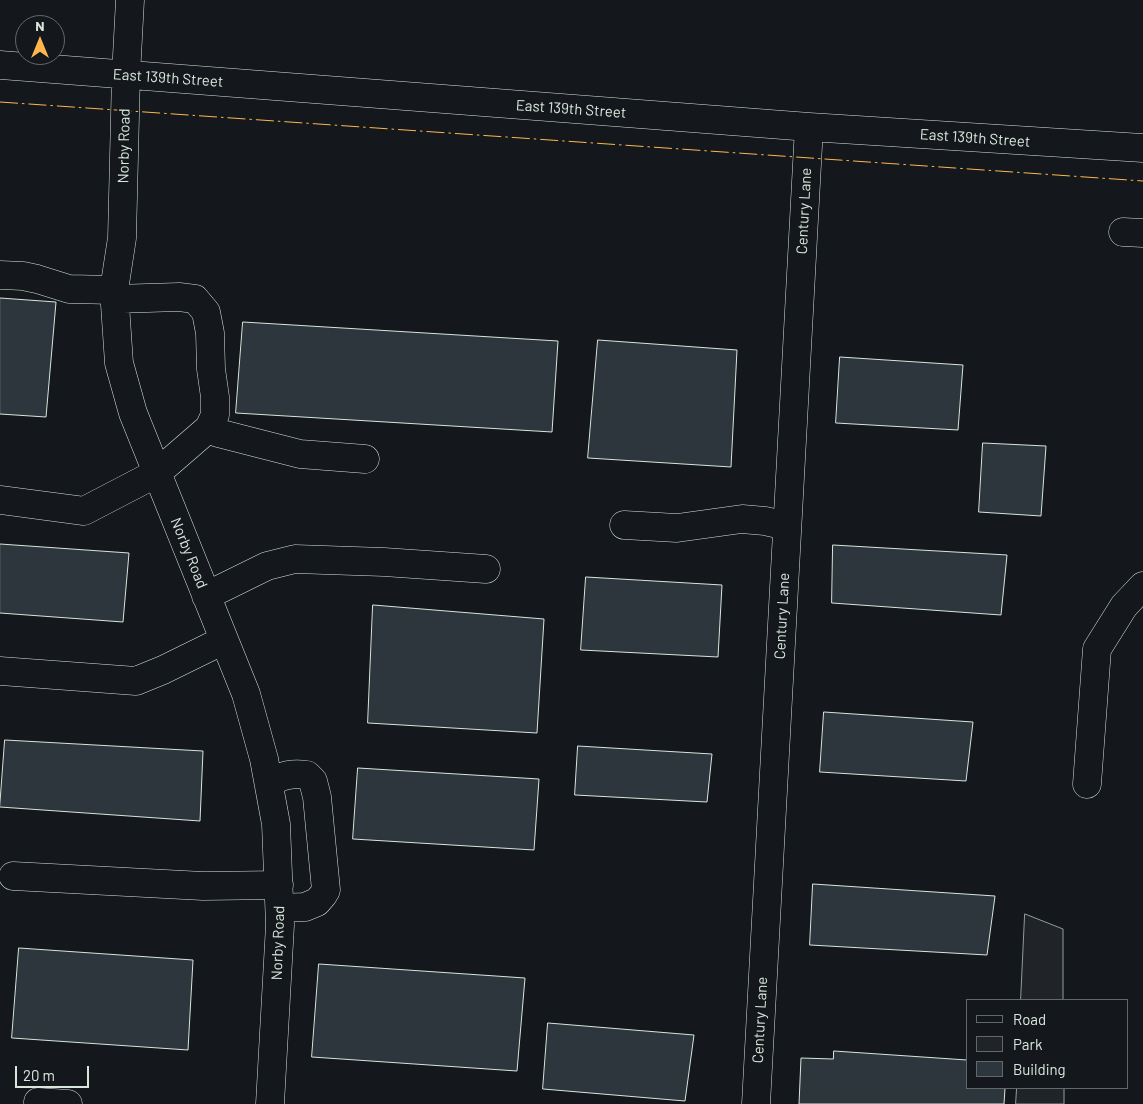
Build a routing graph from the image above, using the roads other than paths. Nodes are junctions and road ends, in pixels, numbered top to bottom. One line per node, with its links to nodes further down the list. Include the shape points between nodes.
1 (130, 0): 3 (street, Norby Road)
2 (0, 65): 3 (street, East 139th Street)
3 (126, 74): 4 (street, East 139th Street); 7 (street, Norby Road, via 122,238)
4 (809, 127): 5 (street, East 139th Street); 13 (street, Century Lane)
5 (1143, 148)
6 (0, 275): 7 (street, via 23,276 69,289)
7 (114, 294): 8 (street, via 196,299 206,312 215,397 215,415); 10 (street, Norby Road, via 119,363 133,414)
8 (209, 428): 9 (street, via 300,454); 10 (street)
9 (366, 459)
10 (157, 473): 11 (street, via 84,511); 16 (street, Norby Road)
11 (0, 500)
12 (624, 525): 13 (street, via 677,528 742,519 765,520)
13 (787, 526): 26 (street, Century Lane)
14 (486, 568): 16 (street, via 295,559 267,566)
15 (1143, 586): 20 (street, via 1124,606 1097,649)
16 (206, 596): 17 (street, Norby Road)
17 (224, 640): 18 (street, via 136,680); 19 (street, Norby Road, via 246,694)
18 (0, 671)
19 (269, 783): 22 (street, Norby Road, via 276,824); 22 (street, via 280,776 298,774 307,775 313,782 326,890 317,902 304,907)
20 (1086, 784)
21 (13, 876): 22 (street, via 204,886)
22 (279, 897): 25 (street, Norby Road)
23 (38, 1102): 24 (street)
24 (68, 1104)
25 (270, 1104)
26 (756, 1104)

